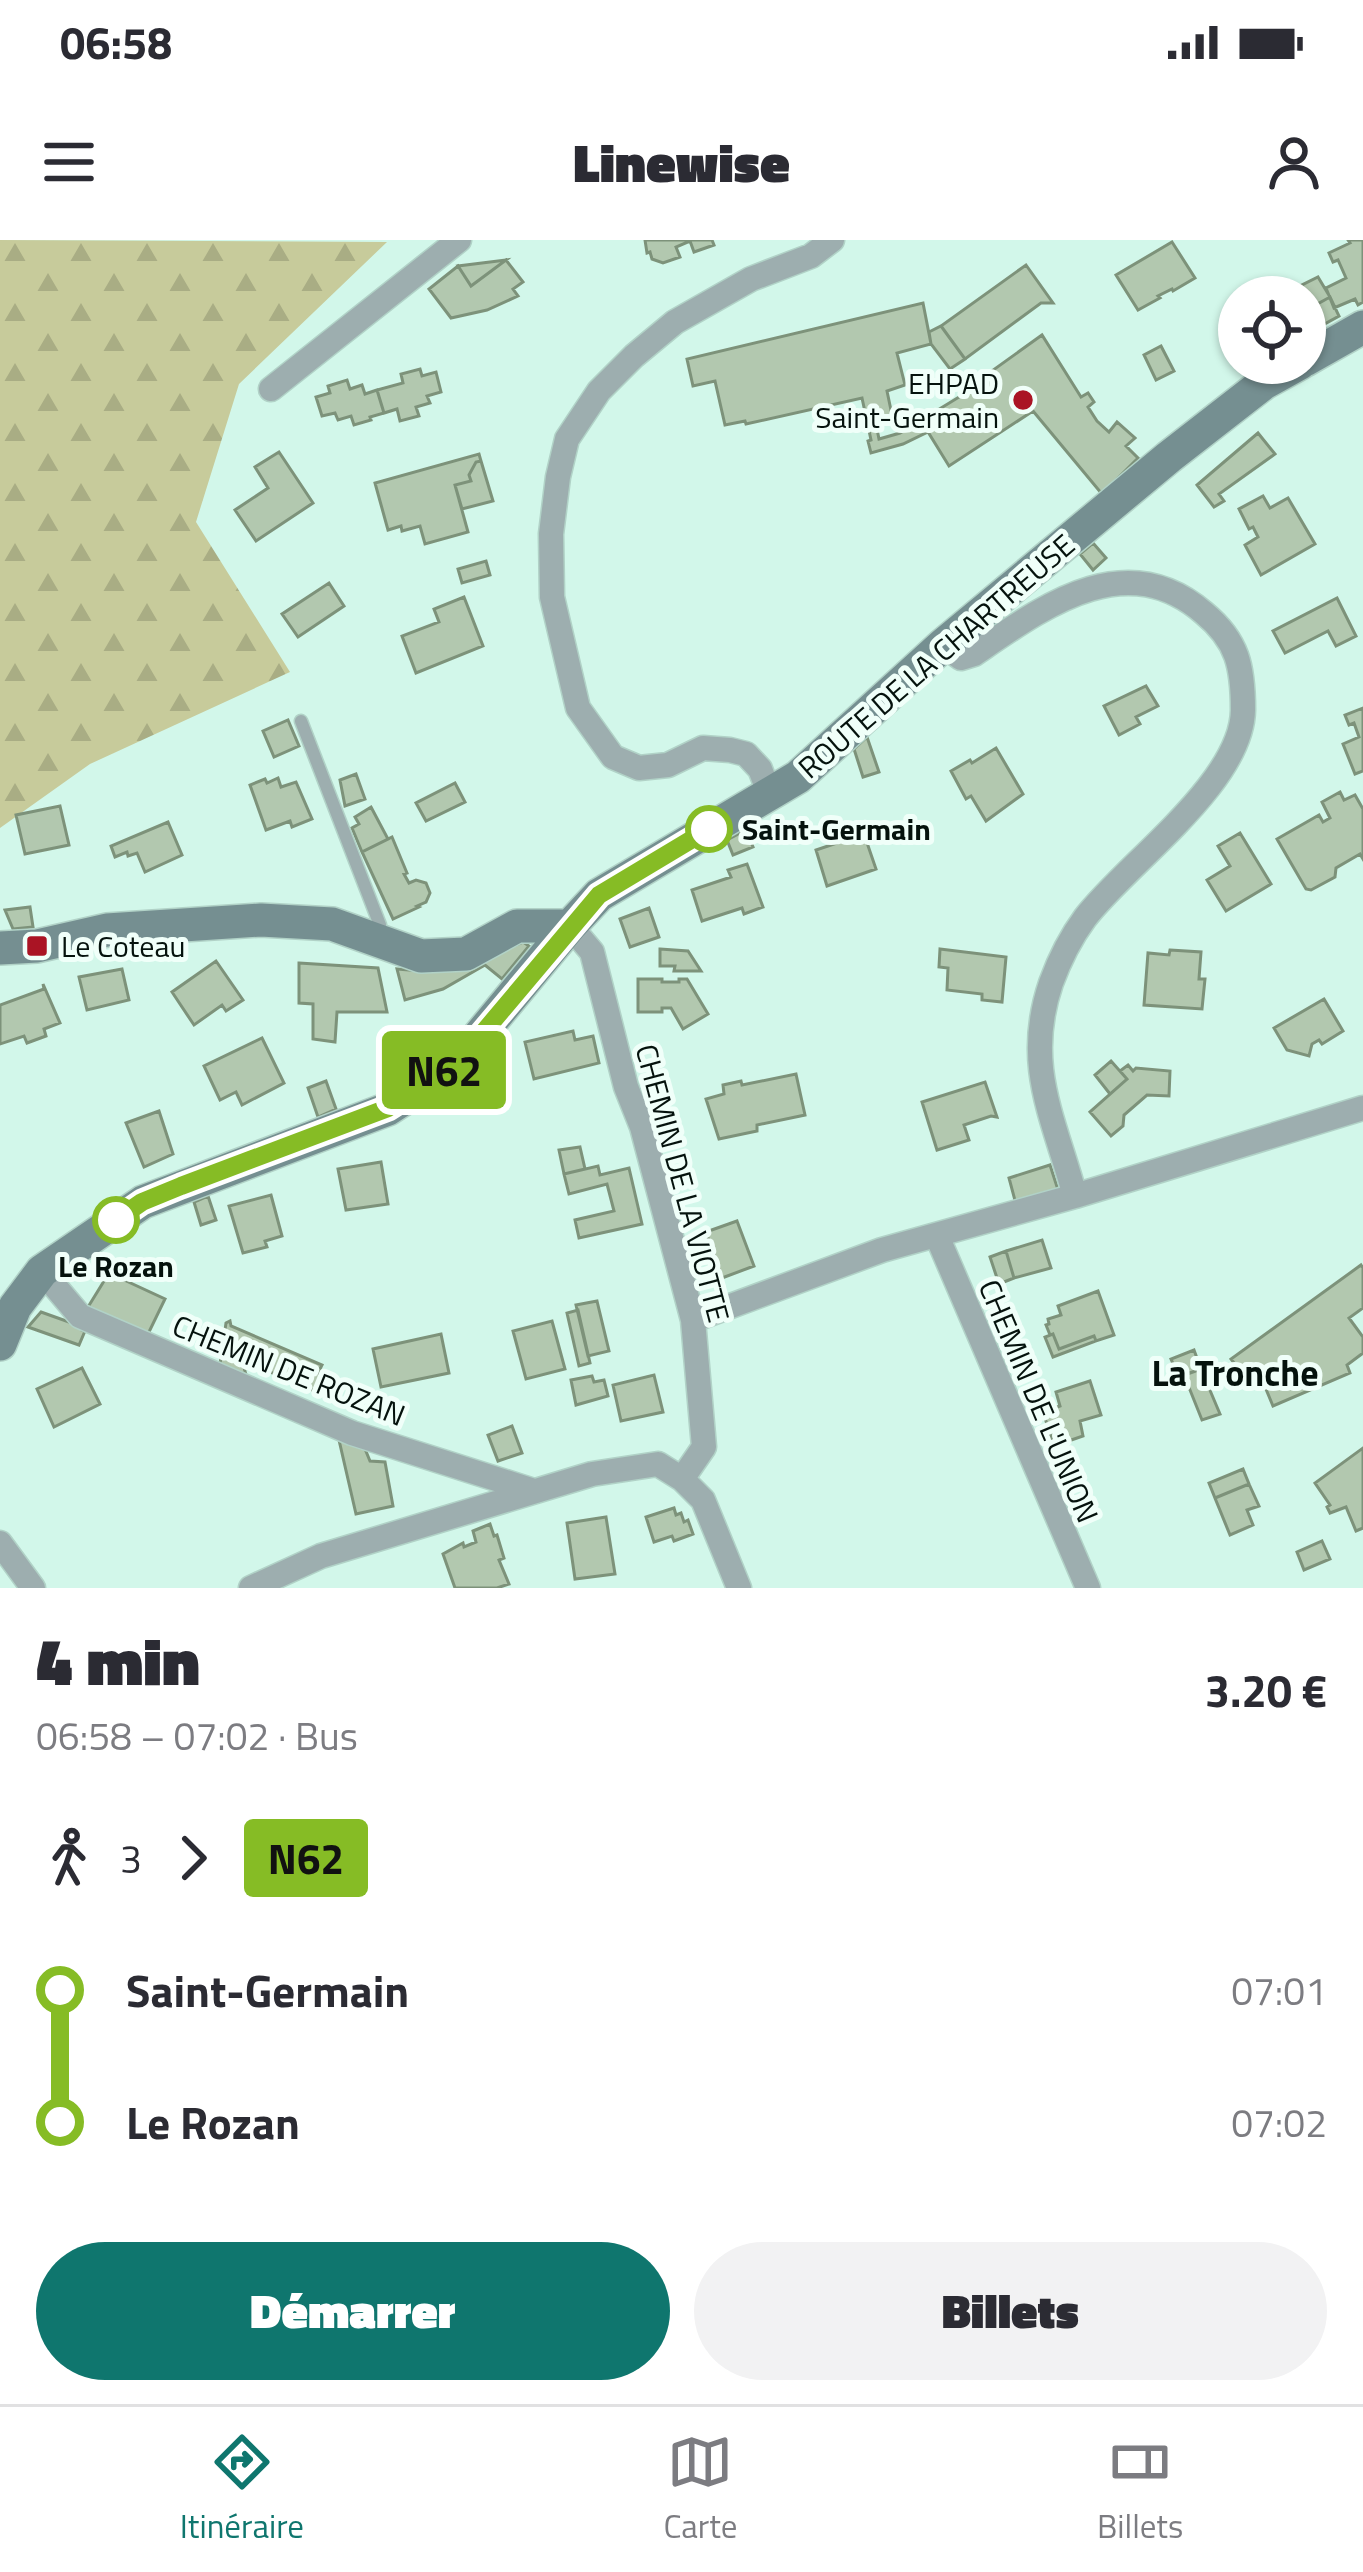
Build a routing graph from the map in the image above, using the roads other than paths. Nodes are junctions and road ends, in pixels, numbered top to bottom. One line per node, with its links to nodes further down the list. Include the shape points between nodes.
1 (459, 240): 6 (street)
2 (832, 240): 9 (street, via 675,322 598,391 567,439 551,534 551,597 578,708 613,758 640,768 703,748 730,750 760,769)
3 (1363, 327): 4 (main road, ROUTE DE LA CHARTREUSE)
4 (1326, 348)
5 (1263, 384): 7 (main road, ROUTE DE LA CHARTREUSE)
6 (271, 389)
7 (943, 644): 9 (main road, ROUTE DE LA CHARTREUSE, via 825,755); 16 (street, via 961,658 974,654 1053,604 1139,581 1197,607 1234,646 1243,713 1224,765 1082,922 1052,983 1039,1029 1040,1076)
8 (301, 721): 11 (lane, via 380,925)
9 (770, 795): 10 (main road, ROUTE DE LA CHARTREUSE, via 599,895)
10 (570, 926): 11 (main road, via 518,926 466,954 421,956); 18 (main road, ROUTE DE LA CHARTREUSE, via 476,1041 424,1085 371,1116 142,1202); 19 (street, CHEMIN DE LA VIOTTE, via 592,952)
11 (377, 942): 12 (main road, via 332,924 261,920 107,930)
12 (37, 946): 13 (main road); 14 (street)
13 (0, 948)
14 (0, 964)
15 (1363, 1108): 16 (street)
16 (1075, 1196): 17 (street)
17 (937, 1237): 19 (street); 27 (street, CHEMIN DE L'UNION)
18 (42, 1271): 20 (main road, ROUTE DE LA CHARTREUSE); 22 (street, CHEMIN DE ROZAN, via 80,1316 352,1433)
19 (693, 1320): 21 (street, CHEMIN DE LA VIOTTE, via 704,1447)
20 (0, 1344)
21 (682, 1479): 22 (street, via 658,1464); 26 (street, via 703,1500)
22 (535, 1491): 25 (street, via 321,1556)
23 (0, 1543): 24 (street)
24 (33, 1588)
25 (251, 1588)
26 (739, 1588)
27 (1088, 1588)

